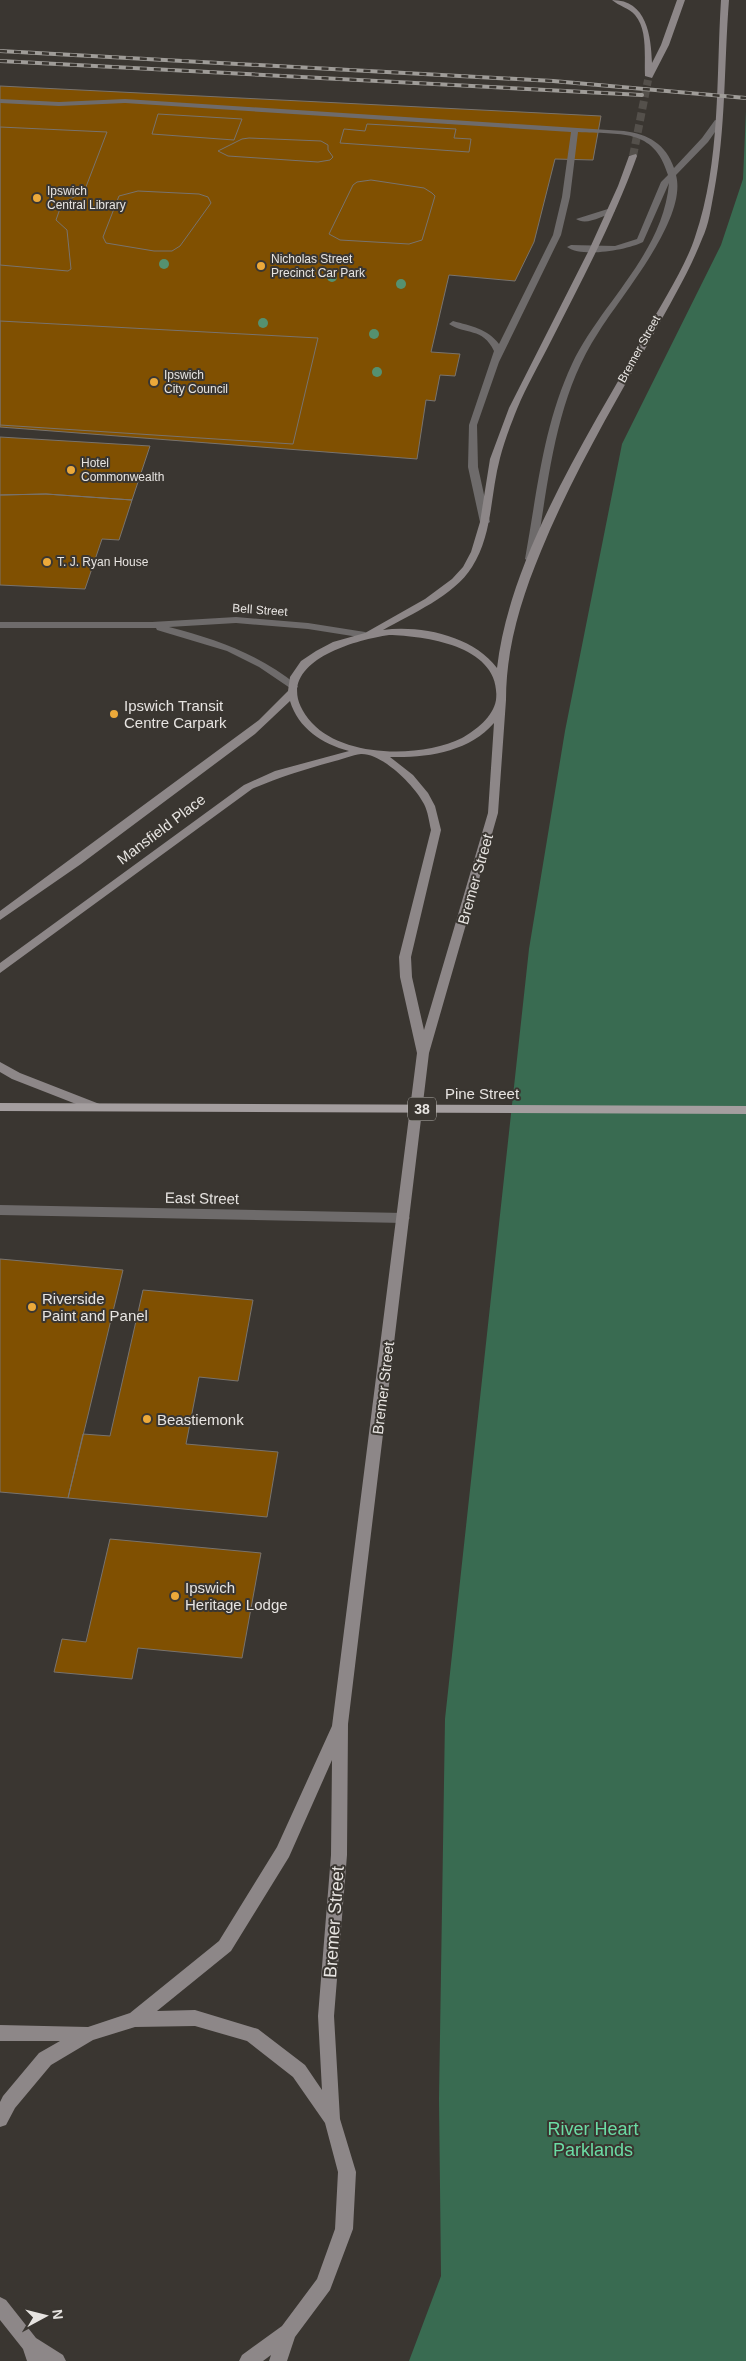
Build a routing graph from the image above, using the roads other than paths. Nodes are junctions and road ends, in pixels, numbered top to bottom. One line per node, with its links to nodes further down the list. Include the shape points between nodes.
1 (616, 0): 2 (street, via 639,13 646,26 648,78)
2 (682, 0)
3 (726, 0): 5 (street, Bremer Street)
4 (0, 101): 6 (street, via 59,104 125,101)
5 (718, 122): 11 (street, via 665,182 640,240 614,249); 15 (street, Bremer Street, via 711,193 699,238 570,476)
6 (575, 130): 13 (street, via 557,235); 15 (street, via 630,133 659,146 672,170 671,198 660,232 578,359 559,409 548,453)
7 (633, 156): 8 (street)
8 (611, 210): 9 (street, via 600,216); 11 (street)
9 (580, 219)
10 (572, 247): 11 (street)
11 (593, 250): 14 (street, via 513,408 495,459)
12 (453, 324): 13 (street, via 490,338 498,351)
13 (496, 360): 14 (street, via 474,426 473,467)
14 (485, 522): 18 (street, via 476,552 455,581 428,601)
15 (528, 572): 19 (street, Bremer Street, via 506,637)
16 (0, 625): 17 (street, Bell Street)
17 (152, 626): 18 (street, Bell Street, via 236,620); 20 (street, Bell Street, via 240,652 272,670)
18 (368, 634): 19 (street, via 428,634 463,646 488,663 497,674); 20 (street, via 338,642 316,654 301,670)
19 (500, 686): 21 (street)
20 (293, 689): 22 (street, via 298,712 316,731); 24 (street, Mansfield Place, via 263,724)
21 (501, 700): 23 (street, via 498,710 483,729 459,743 419,754); 26 (street, Bremer Street, via 493,814)
22 (360, 751): 23 (street); 25 (street, Mansfield Place, via 279,773 248,787)
23 (376, 754): 26 (street, Bremer Street, via 413,779 433,808 435,818 436,830 405,957 406,977)
24 (0, 916)
25 (0, 969)
26 (423, 1053): 32 (street, Bremer Street)
27 (0, 1066): 29 (street, via 16,1076)
28 (0, 1107): 29 (main road, 38)
29 (98, 1108): 30 (main road, Pine Street / 38)
30 (746, 1110)
31 (0, 1210): 32 (street, East Street)
32 (404, 1218): 33 (street, Bremer Street)
33 (340, 1724): 34 (street, Bremer Street, via 283,1852 225,1946); 37 (street, Bremer Street, via 339,1855 326,2016)
34 (135, 2019): 36 (street, Bremer Street); 37 (street, Bremer Street, via 195,2018 252,2035 299,2071)
35 (0, 2033): 36 (street)
36 (89, 2034): 38 (street, Bremer Street, via 45,2059 9,2102)
37 (332, 2119): 40 (street, Bremer Street, via 347,2172 344,2230 324,2284)
38 (0, 2120)
39 (0, 2306): 41 (street)
40 (288, 2332): 44 (street, Bremer Street); 45 (street, Bremer Street)
41 (30, 2344): 42 (street); 43 (street)
42 (36, 2361)
43 (57, 2361)
44 (248, 2361)
45 (278, 2361)

